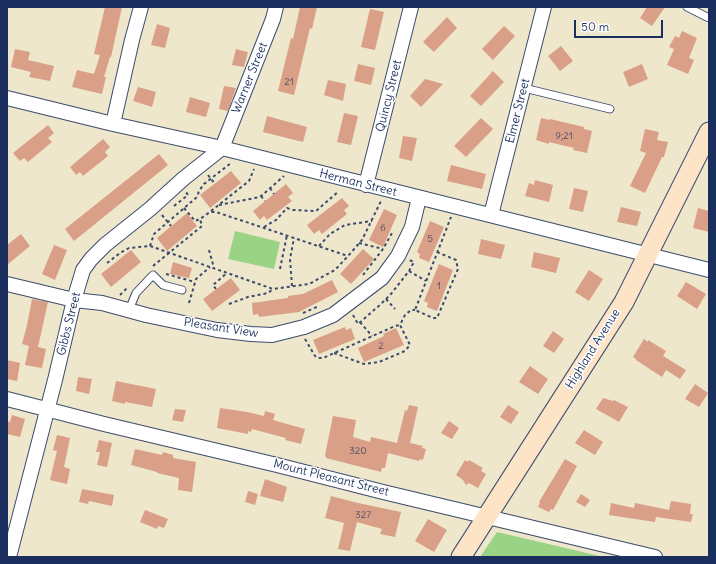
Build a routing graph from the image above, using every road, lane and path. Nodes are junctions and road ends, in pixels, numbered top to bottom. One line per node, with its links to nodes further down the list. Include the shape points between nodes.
1 (141, 7): 10 (street)
2 (276, 7): 12 (street, Warner Street, via 274,19)
3 (411, 7): 19 (street, Quincy Street)
4 (544, 7): 7 (street, Elmer Street)
5 (687, 7): 6 (lane)
6 (709, 18)
7 (524, 88): 9 (lane); 32 (street, Elmer Street)
8 (7, 98): 10 (street, Herman Street)
9 (610, 108)
10 (113, 124): 12 (street, Herman Street)
11 (709, 133): 49 (main road, Highland Avenue)
12 (222, 148): 19 (street, Herman Street); 71 (street, Gibbs Street, via 91,259 83,270)
13 (232, 160): 17 (path, via 230,165)
14 (254, 166): 27 (path, via 249,181)
15 (206, 172): 17 (path)
16 (286, 174): 20 (path)
17 (211, 179): 18 (path); 28 (path, via 204,184 197,197)
18 (215, 184)
19 (366, 185): 25 (street, Herman Street)
20 (270, 188): 22 (path); 23 (path)
21 (342, 188): 37 (path, via 316,212 287,208 276,220)
22 (274, 194)
23 (261, 196): 26 (path); 27 (path)
24 (382, 198): 34 (path)
25 (419, 198): 32 (street, Herman Street); 75 (street, Pleasant View, via 412,227 398,256 382,278 333,315 304,327 272,335 251,334 217,330)
26 (265, 201)
27 (219, 205): 29 (path)
28 (184, 208): 33 (path, via 195,221); 35 (path)
29 (210, 212): 33 (path); 37 (path)
30 (452, 214): 47 (path)
31 (162, 215): 35 (path)
32 (491, 215): 49 (street, Herman Street)
33 (200, 219): 46 (path, via 202,226)
34 (372, 221): 41 (path); 43 (path, via 345,224 330,234)
35 (168, 222): 36 (path); 42 (path, via 154,234)
36 (171, 226)
37 (264, 227): 38 (path)
38 (287, 235): 40 (path); 55 (path)
39 (399, 236): 44 (path, via 392,233)
40 (294, 238): 43 (path); 65 (path, via 290,260)
41 (359, 243): 44 (path); 48 (path)
42 (150, 246): 46 (path); 51 (path, via 129,248)
43 (319, 246): 48 (path)
44 (383, 249): 60 (path)
45 (209, 250): 54 (path)
46 (169, 252): 52 (path); 53 (path)
47 (438, 252): 61 (path); 77 (path, via 456,260 458,269 437,318)
48 (348, 256): 65 (path, via 324,277 309,284)
49 (648, 256): 56 (street, Herman Street); 87 (main road, Highland Avenue, via 624,302)
50 (408, 260): 57 (path, via 414,262)
51 (103, 266)
52 (153, 266)
53 (210, 267): 54 (path); 62 (path)
54 (214, 269): 58 (path)
55 (280, 269)
56 (709, 270)
57 (409, 271): 61 (path); 70 (path)
58 (227, 273): 66 (path, via 213,285); 67 (path)
59 (165, 274): 62 (path)
60 (360, 278)
61 (426, 281): 77 (path)
62 (195, 282): 72 (path)
63 (7, 284): 71 (street, Pleasant View)
64 (131, 285): 69 (path)
65 (292, 286): 67 (path)
66 (216, 289)
67 (273, 289): 73 (path, via 268,294 248,297)
68 (182, 290): 75 (lane, via 163,285 153,275 136,293)
69 (117, 298)
70 (386, 299): 76 (path); 80 (path)
71 (74, 300): 75 (street, Pleasant View, via 102,303); 86 (street, Gibbs Street)
72 (189, 303)
73 (229, 304)
74 (319, 305): 79 (path)
75 (129, 310)
76 (395, 310)
77 (415, 310): 81 (path, via 405,315)
78 (350, 311): 80 (path, via 358,324)
79 (302, 313)
80 (360, 322): 83 (path)
81 (400, 325): 83 (path); 84 (path, via 410,345 405,351 379,362 364,364)
82 (302, 333): 84 (path, via 318,358)
83 (372, 336): 84 (path)
84 (333, 353)
85 (7, 399): 86 (street, Mount Pleasant Street)
86 (48, 409): 87 (street, Mount Pleasant Street); 88 (street, Gibbs Street)
87 (487, 516): 89 (main road, Highland Avenue); 90 (street, Mount Pleasant Street)
88 (9, 557)
89 (461, 557)
90 (655, 557)

